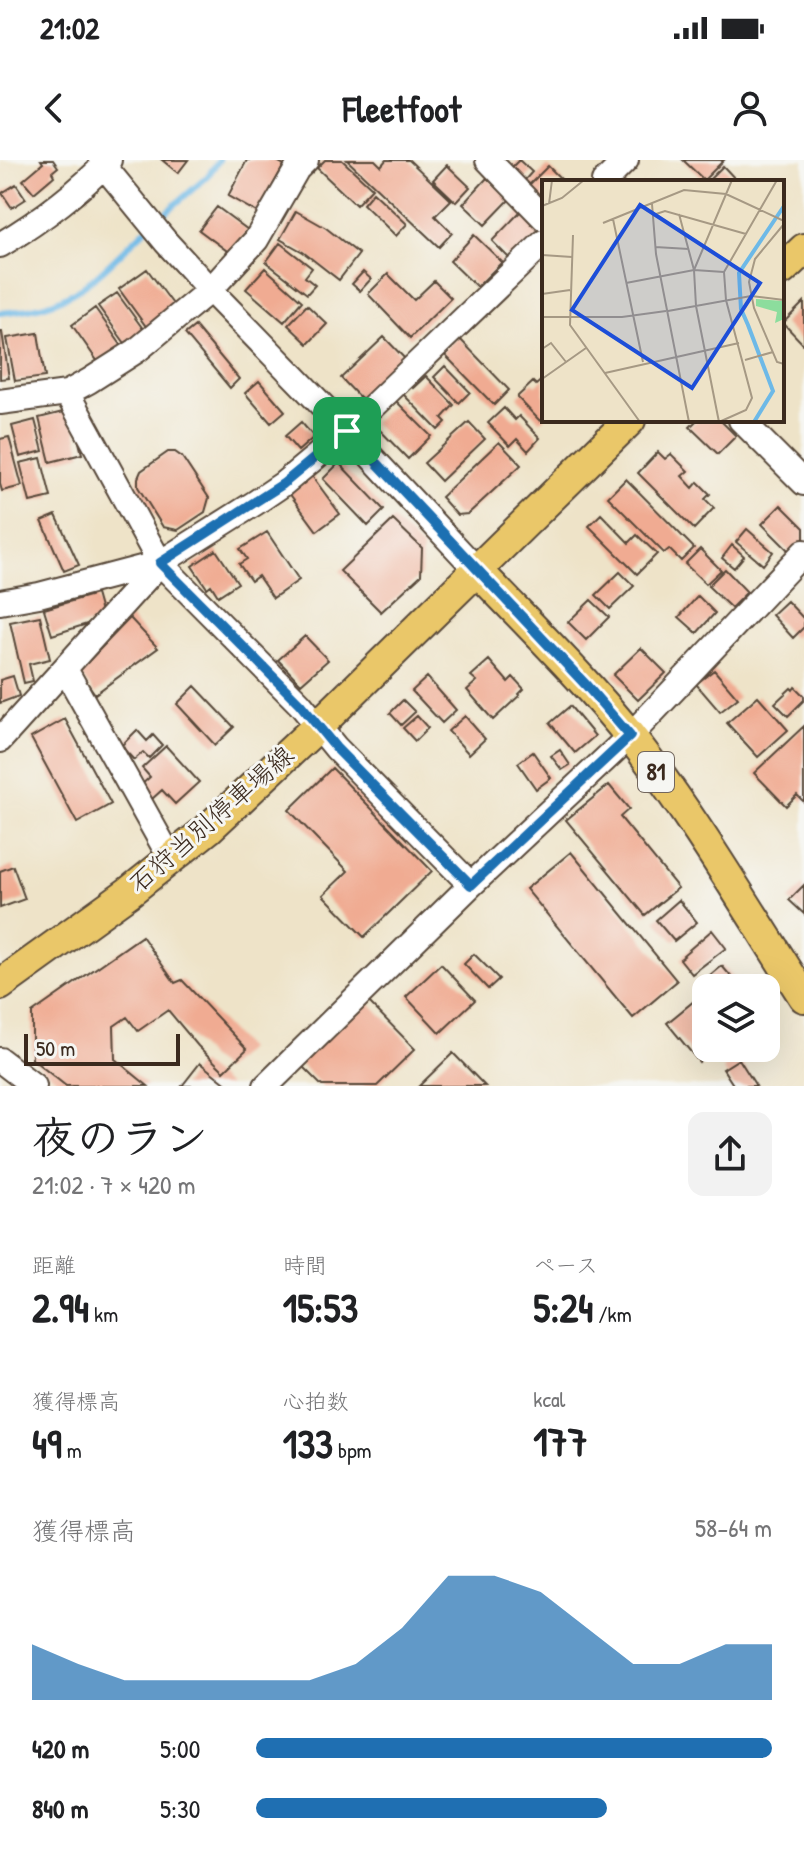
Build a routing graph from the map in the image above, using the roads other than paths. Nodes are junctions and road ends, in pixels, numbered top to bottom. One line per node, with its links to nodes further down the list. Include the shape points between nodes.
1 (306, 160): 11 (street, via 256,240)
2 (488, 160): 6 (street)
3 (626, 160): 5 (street)
4 (105, 162): 8 (street, via 63,203); 11 (street)
5 (606, 180)
6 (542, 216)
7 (542, 244): 16 (street)
8 (0, 245)
9 (804, 249): 10 (main road)
10 (784, 268)
11 (210, 290): 12 (street, via 136,351); 16 (street)
12 (67, 393): 13 (street); 19 (street)
13 (0, 402)
14 (628, 422): 20 (main road, 石狩当別停車場線)
15 (743, 422): 17 (street)
16 (347, 431): 19 (street, via 283,484); 20 (street)
17 (804, 483)
18 (804, 552): 24 (street)
19 (160, 563): 21 (street); 22 (street); 23 (street)
20 (477, 570): 23 (main road, 石狩当別停車場線); 24 (main road, 81)
21 (0, 602)
22 (65, 669): 25 (street); 26 (street)
23 (318, 726): 26 (main road, 石狩当別停車場線); 27 (street)
24 (630, 736): 27 (street); 29 (main road, 81)
25 (0, 740)
26 (171, 859): 28 (main road, 石狩当別停車場線)
27 (471, 885): 32 (street)
28 (2, 980)
29 (804, 997)
30 (0, 1060): 31 (street)
31 (34, 1086)
32 (266, 1086)

